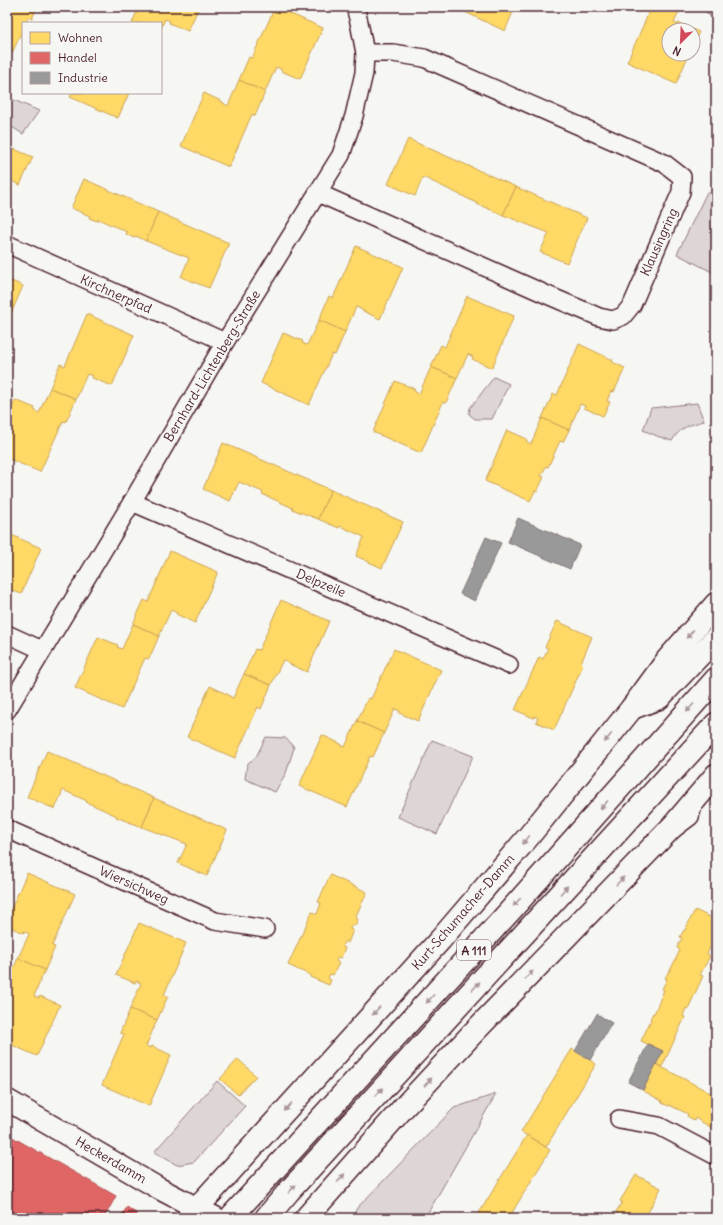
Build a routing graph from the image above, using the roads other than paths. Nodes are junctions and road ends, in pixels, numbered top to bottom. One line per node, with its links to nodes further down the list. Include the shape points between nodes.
1 (355, 7): 2 (street, Bernhard-Lichtenberg-Straße)
2 (364, 54): 3 (street, Bernhard-Lichtenberg-Straße, via 364,73 354,116 341,155); 3 (street, Klausingring, via 393,53 424,58 458,72 664,163 682,177 681,192 632,305 624,316 613,320 599,317 552,297)
3 (318, 193): 5 (street, Bernhard-Lichtenberg-Straße)
4 (7, 244): 5 (street, Kirchnerpfad)
5 (225, 342): 6 (street, Bernhard-Lichtenberg-Straße)
6 (132, 502): 10 (street, Bernhard-Lichtenberg-Straße); 11 (street, Delpzeile)
7 (716, 604): 13 (main road, Kurt-Schumacher-Damm, one-way to 13, via 668,659)
8 (7, 634): 10 (street)
9 (716, 638): 13 (main road, via 659,698)
10 (42, 650): 14 (street, Bernhard-Lichtenberg-Straße)
11 (509, 665)
12 (716, 679): 24 (main road, A 111, one-way to 24, via 510,911)
13 (632, 708): 24 (main road, Kurt-Schumacher-Damm, one-way to 24, via 529,836)
14 (7, 710)
15 (716, 724): 25 (main road, A 111, one-way to 15)
16 (716, 775): 18 (main road)
17 (716, 791): 18 (main road)
18 (672, 827): 26 (main road, one-way to 18, via 410,1101)
19 (7, 829): 20 (street, Wiersichweg, via 215,921)
20 (265, 929)
21 (7, 1100): 24 (street, Heckerdamm)
22 (619, 1119): 23 (street, via 659,1126)
23 (716, 1156)
24 (208, 1215)
25 (266, 1218)
26 (306, 1218)

